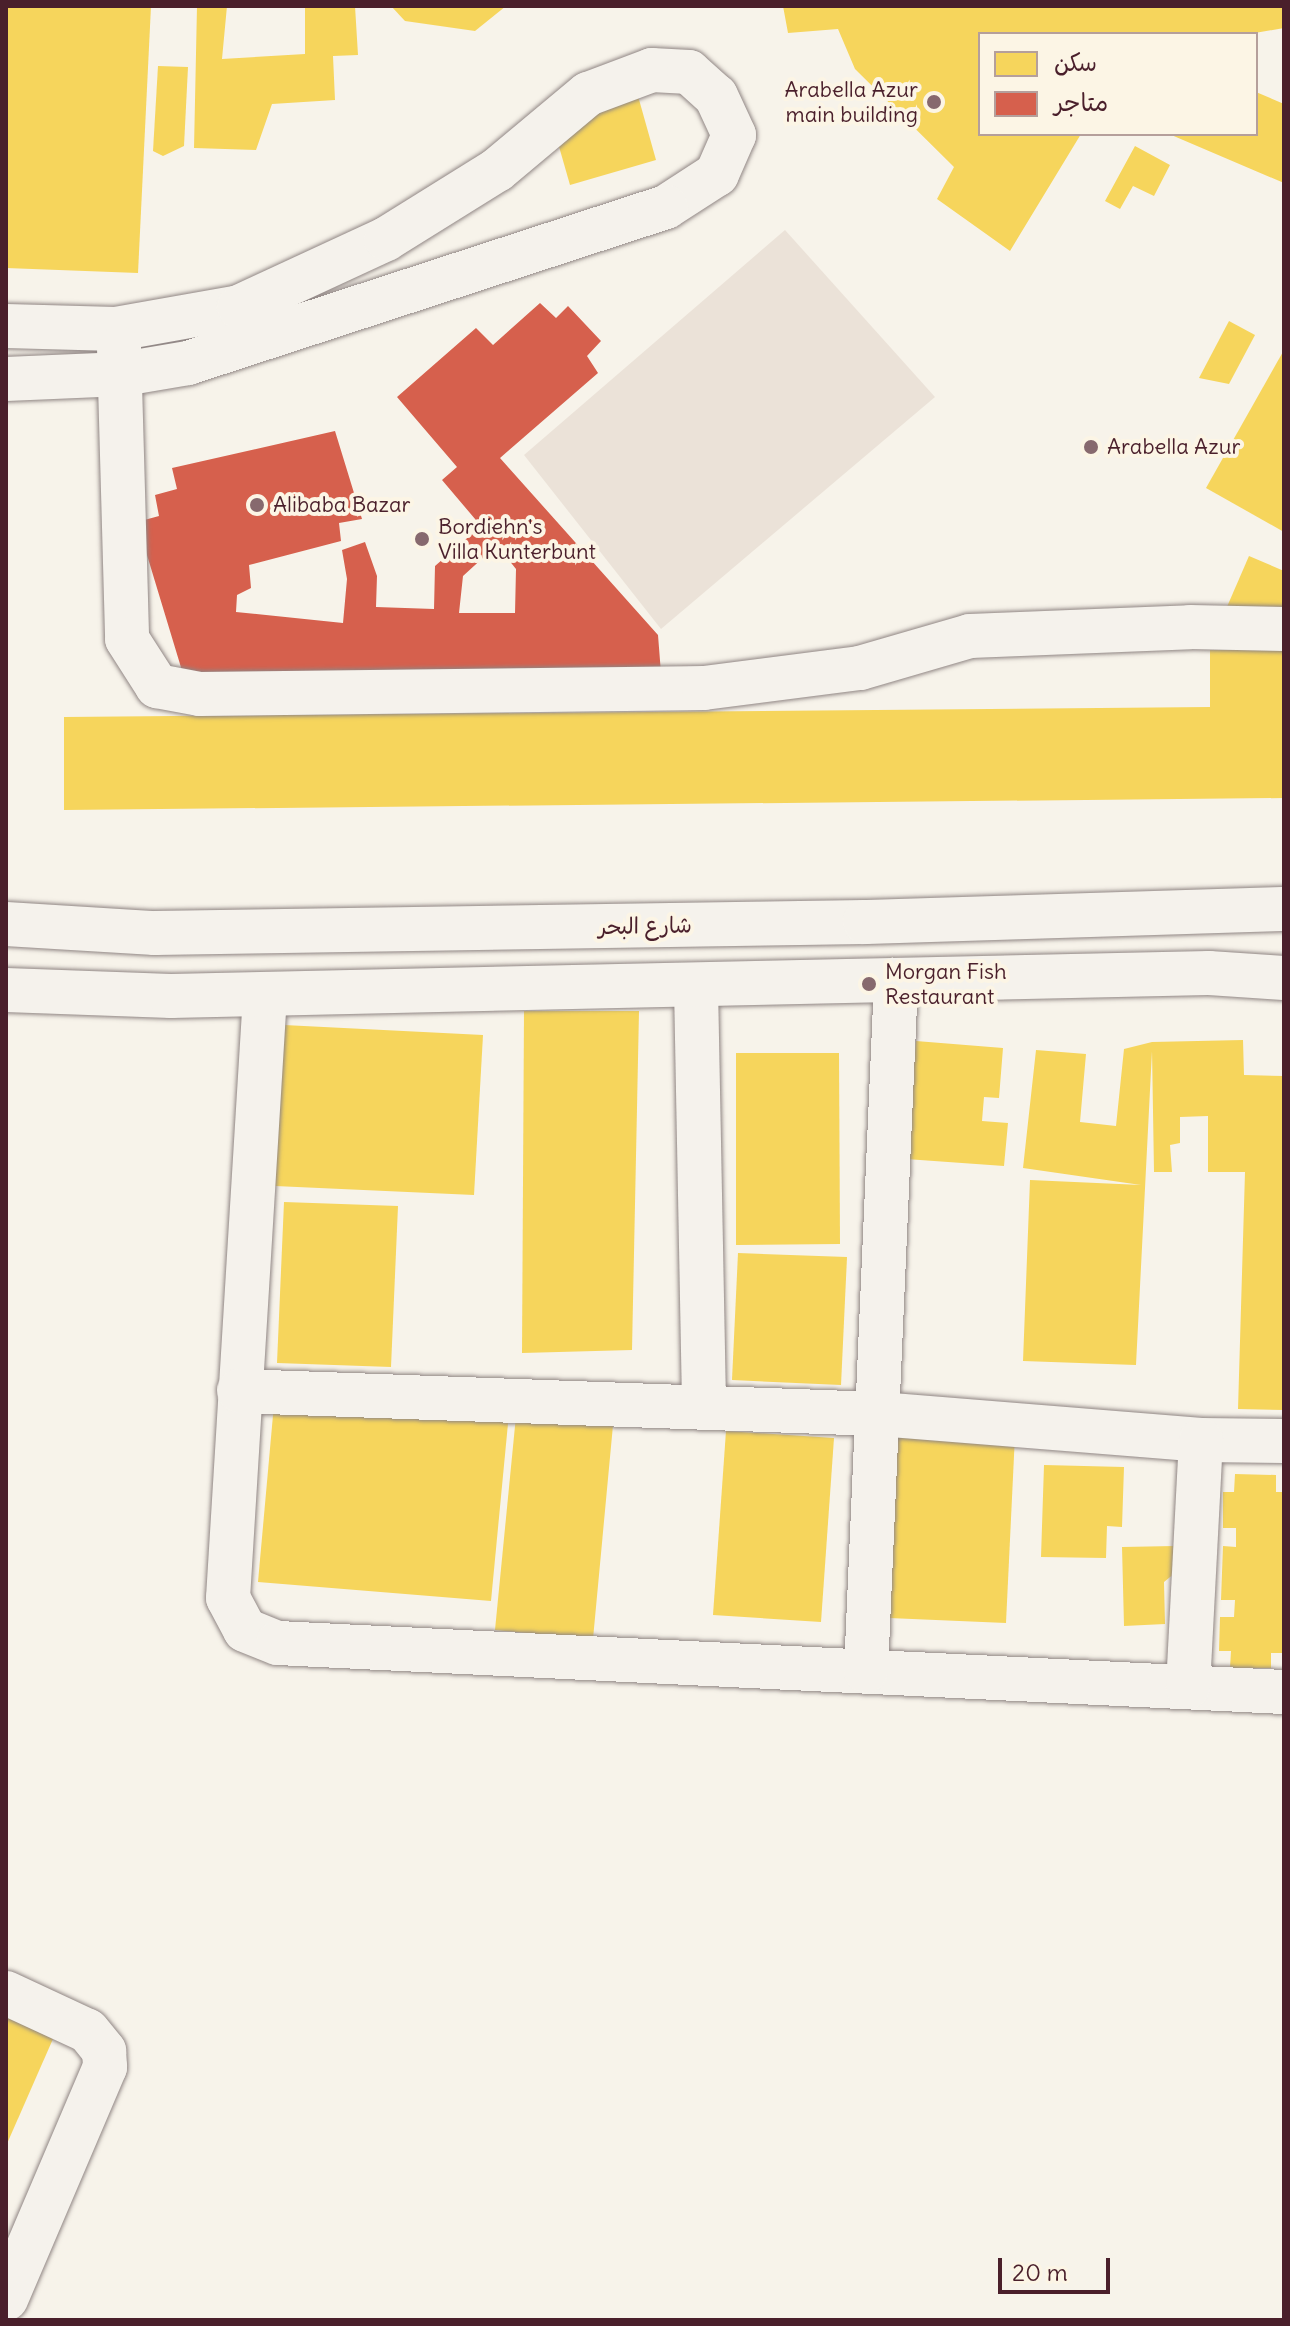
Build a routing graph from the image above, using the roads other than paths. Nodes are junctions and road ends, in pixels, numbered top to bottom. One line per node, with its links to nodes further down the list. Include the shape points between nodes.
1 (6, 326): 3 (street)
2 (246, 326): 2 (street, via 666,207 717,174 734,135 716,96 689,72 652,70 588,94 497,170); 3 (street); 4 (street)
3 (116, 329): 4 (street)
4 (123, 374): 5 (street); 6 (street, via 127,639 157,686 200,694 704,688 860,668 970,636)
5 (6, 379)
6 (1284, 629)
7 (1284, 909): 10 (street, شارع البحر)
8 (6, 924): 9 (street, شارع البحر, via 155,933)
9 (495, 927): 10 (street, شارع البحر); 16 (street)
10 (602, 927): 14 (street)
11 (1284, 978): 12 (street, via 1209,973)
12 (896, 980): 13 (street); 20 (street)
13 (696, 986): 14 (street); 19 (street)
14 (610, 989): 16 (street)
15 (6, 990): 17 (street)
16 (497, 990): 17 (street)
17 (265, 995): 18 (street)
18 (239, 1391): 19 (street); 23 (street, via 228,1598 245,1630 259,1638)
19 (704, 1407): 20 (street)
20 (879, 1414): 21 (street); 23 (street)
21 (1201, 1440): 22 (street); 24 (street)
22 (1284, 1441)
23 (866, 1671): 24 (street)
24 (1188, 1687): 25 (street)
25 (1284, 1692)
26 (6, 1993): 27 (street, via 88,2031 104,2051 105,2067)
27 (6, 2299)

